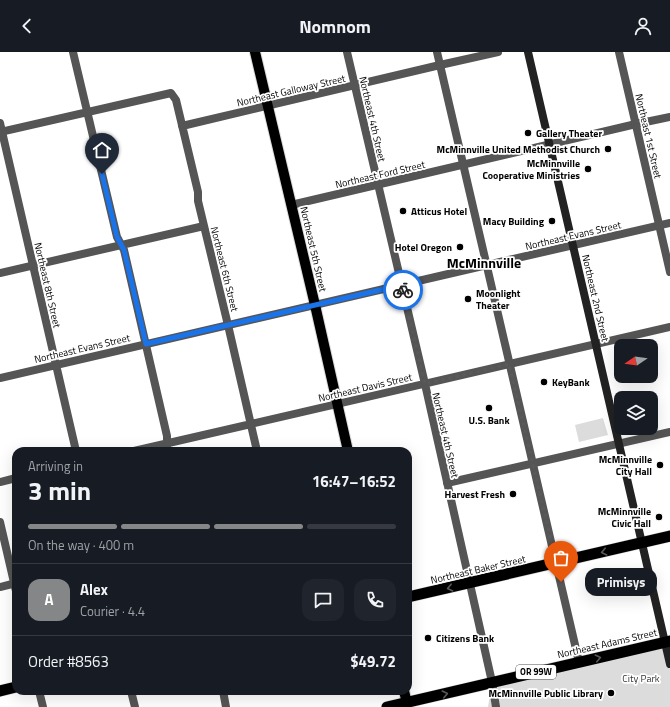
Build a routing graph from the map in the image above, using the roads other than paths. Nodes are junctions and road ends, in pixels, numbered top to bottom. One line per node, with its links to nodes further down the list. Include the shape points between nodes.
1 (73, 52): 11 (street)
2 (255, 52): 10 (main road, Northeast 5th Street)
3 (347, 52): 9 (street, Northeast 4th Street)
4 (437, 52): 8 (street)
5 (498, 52): 8 (street, Northeast Galloway Street)
6 (528, 52): 17 (main road, Northeast 2nd Street)
7 (619, 52): 14 (street, Northeast 1st Street)
8 (440, 65): 9 (street, Northeast Galloway Street); 18 (street)
9 (355, 85): 10 (street, Northeast Galloway Street); 19 (street, Northeast 4th Street)
10 (267, 105): 15 (street, Northeast Galloway Street); 20 (main road, Northeast 5th Street)
11 (87, 112): 15 (street, Northeast 6th Street, via 171,93 176,100); 16 (street); 24 (street)
12 (670, 117): 14 (street, Northeast Ford Street)
13 (0, 123): 16 (street, Northeast 8th Street)
14 (636, 124): 17 (street, Northeast Ford Street); 22 (street, Northeast 1st Street)
15 (182, 126): 23 (street, Northeast 6th Street)
16 (1, 132): 26 (street, Northeast 8th Street)
17 (549, 145): 18 (street, Northeast Ford Street); 25 (main road, Northeast 2nd Street)
18 (464, 166): 19 (street, Northeast Ford Street); 27 (street)
19 (378, 185): 20 (street, Northeast Ford Street); 30 (street, Northeast 4th Street)
20 (291, 205): 31 (main road, Northeast 5th Street)
21 (670, 223): 22 (street, Northeast Evans Street)
22 (659, 225): 25 (street, Northeast Evans Street); 28 (street, Northeast 1st Street)
23 (204, 226): 24 (street); 32 (street, Northeast 6th Street)
24 (121, 245): 26 (street); 34 (street)
25 (574, 245): 27 (street, Northeast Evans Street); 35 (main road, Northeast 2nd Street)
26 (33, 265): 29 (street); 37 (street, Northeast 8th Street)
27 (487, 265): 30 (street, Northeast Evans Street); 36 (street)
28 (670, 272)
29 (0, 273)
30 (402, 285): 31 (street, Northeast Evans Street); 39 (street, Northeast 4th Street)
31 (315, 305): 32 (street, Northeast Evans Street); 40 (main road, Northeast 5th Street)
32 (228, 325): 34 (street, Northeast Evans Street); 41 (street, Northeast 6th Street)
33 (670, 327): 35 (street, Northeast Davis Street)
34 (146, 344): 37 (street, Northeast Evans Street); 45 (street, via 167,436)
35 (596, 344): 36 (street, Northeast Davis Street); 43 (main road, Northeast 2nd Street)
36 (509, 364): 39 (street, Northeast Davis Street); 48 (street)
37 (56, 365): 38 (street, Northeast Evans Street); 44 (street, Northeast 8th Street)
38 (0, 378)
39 (425, 384): 40 (street, Northeast Davis Street); 51 (street, Northeast 4th Street)
40 (337, 404): 41 (street, Northeast Davis Street); 47 (main road, Northeast 5th Street)
41 (251, 424): 45 (street, Northeast Davis Street); 46 (street, Northeast 6th Street)
42 (670, 432): 43 (street)
43 (619, 443): 48 (street); 54 (main road, Northeast 2nd Street)
44 (75, 447)
45 (167, 447)
46 (256, 447)
47 (347, 447)
48 (533, 462): 51 (street); 55 (street)
49 (12, 479): 50 (street)
50 (0, 482)
51 (447, 483): 57 (street, Northeast 4th Street)
52 (0, 522): 56 (street)
53 (670, 536): 54 (highway, Northeast Baker Street)
54 (642, 543): 55 (highway, Northeast Baker Street, one-way to 55); 61 (main road, Northeast 2nd Street)
55 (556, 563): 57 (highway, Northeast Baker Street); 62 (street)
56 (12, 573)
57 (470, 583): 60 (highway, Northeast Baker Street, one-way to 60); 64 (street, Northeast 4th Street)
58 (12, 586): 59 (street)
59 (0, 587)
60 (412, 597)
61 (667, 642): 62 (highway, Northeast Adams Street / OR 99W, one-way to 61); 63 (main road, Northeast 2nd Street)
62 (579, 662): 64 (highway, Northeast Adams Street / OR 99W)
63 (670, 664)
64 (492, 682): 71 (highway, Northeast Adams Street / OR 99W, one-way to 64); 76 (street, Northeast 4th Street)
65 (12, 688): 66 (highway)
66 (0, 691)
67 (40, 695): 72 (street)
68 (132, 695): 73 (street)
69 (224, 695): 74 (street)
70 (405, 695): 71 (main road)
71 (406, 705): 75 (highway, Northeast Adams Street / OR 99W)
72 (43, 707)
73 (135, 707)
74 (226, 707)
75 (387, 707)
76 (496, 707)

